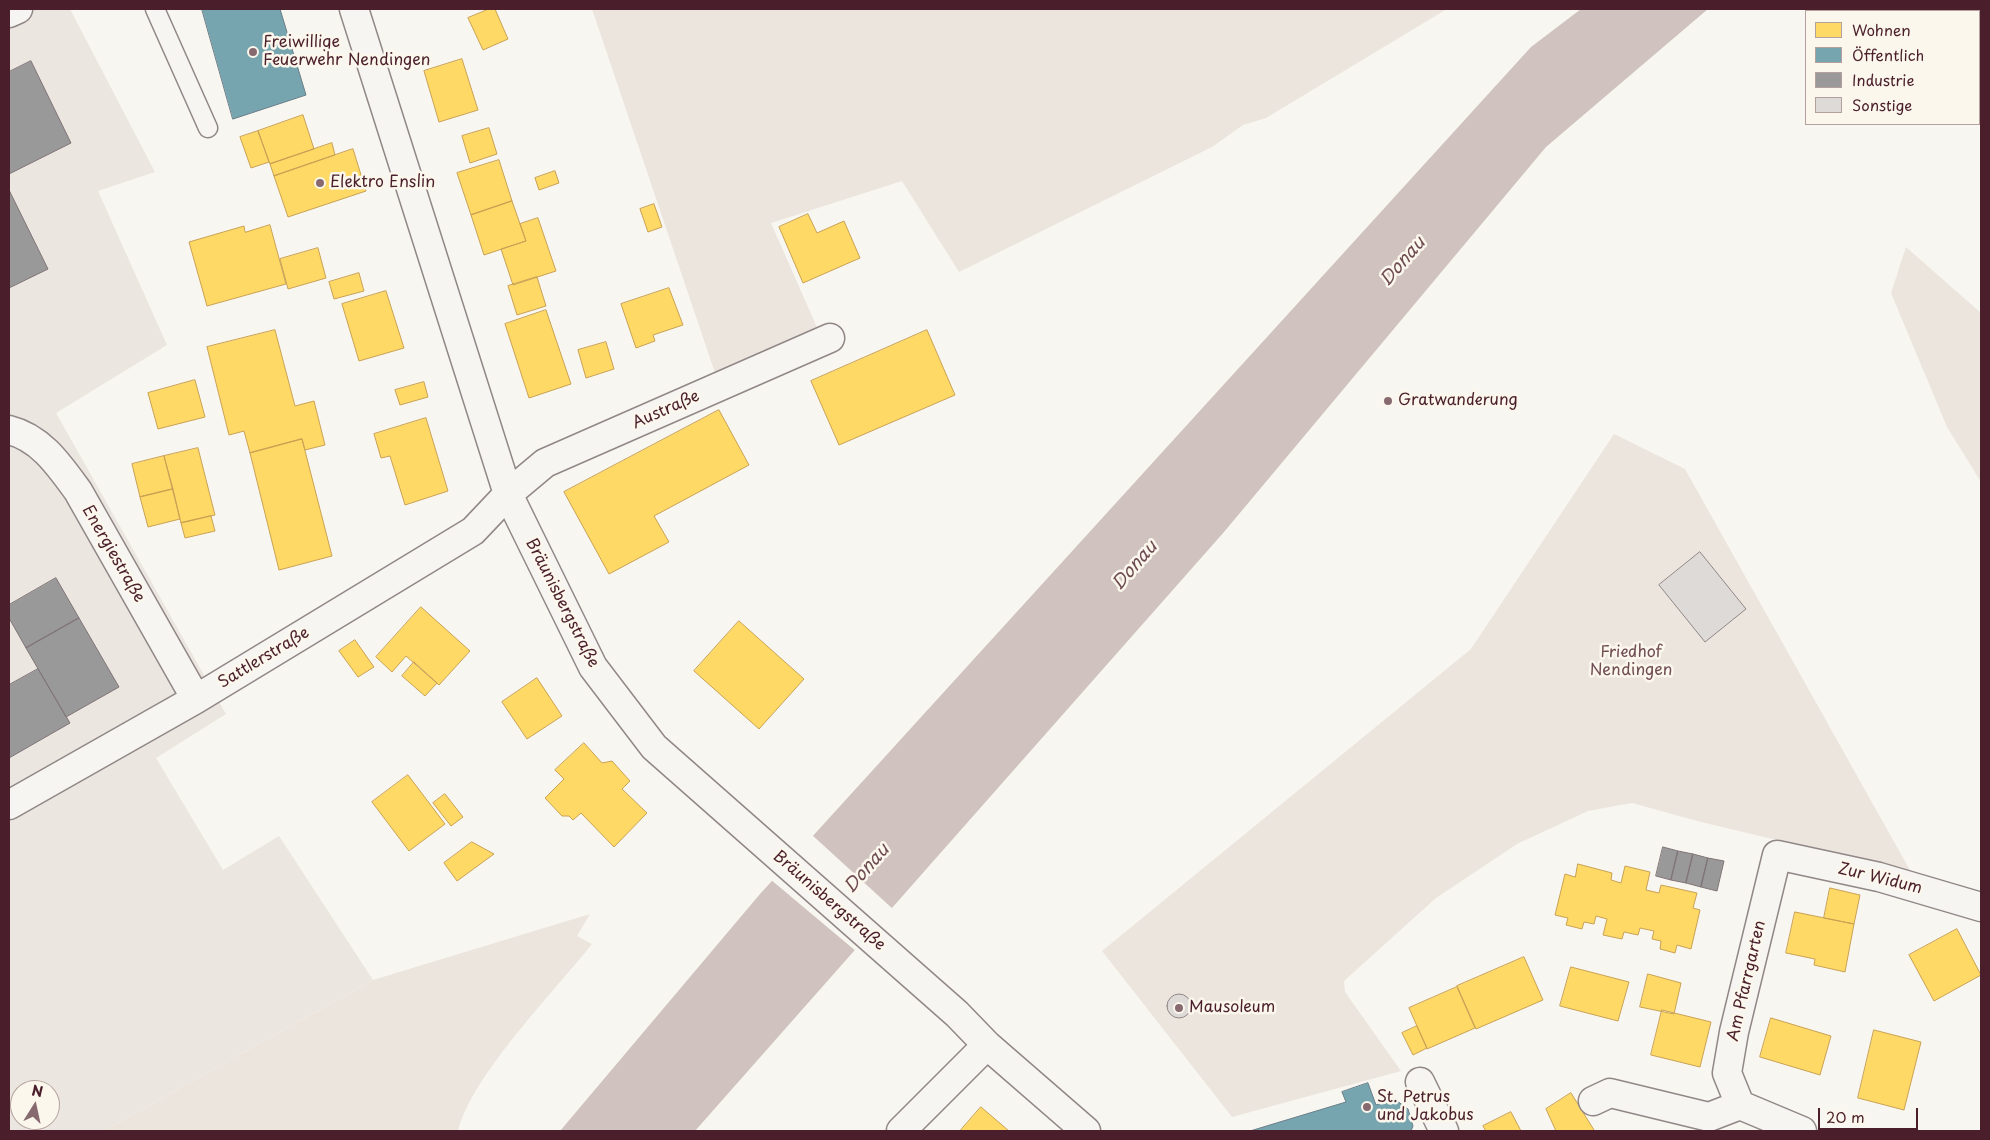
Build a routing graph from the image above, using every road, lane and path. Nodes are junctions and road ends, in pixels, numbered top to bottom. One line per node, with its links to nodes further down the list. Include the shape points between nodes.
1 (18, 9): 4 (street)
2 (154, 9): 5 (lane)
3 (354, 9): 8 (street, Bräunisbergstraße)
4 (9, 13)
5 (208, 128)
6 (830, 338): 8 (street, Austraße, via 545,464)
7 (9, 430): 9 (street, Energiestraße, via 34,440 58,462 78,491)
8 (508, 494): 9 (street, Sattlerstraße, via 473,531); 13 (street, Bräunisbergstraße, via 593,667 654,747 957,1014)
9 (196, 699): 10 (street, Sattlerstraße)
10 (9, 805)
11 (1777, 855): 12 (street, Zur Widum, via 1879,877); 16 (street, Am Pfarrgarten, via 1727,1073)
12 (1981, 907)
13 (987, 1046): 17 (street); 18 (street, Bräunisbergstraße)
14 (1420, 1082): 19 (street)
15 (1592, 1101): 16 (street, via 1610,1094 1709,1117)
16 (1740, 1105): 20 (street)
17 (901, 1131)
18 (1086, 1131)
19 (1444, 1131)
20 (1802, 1131)

